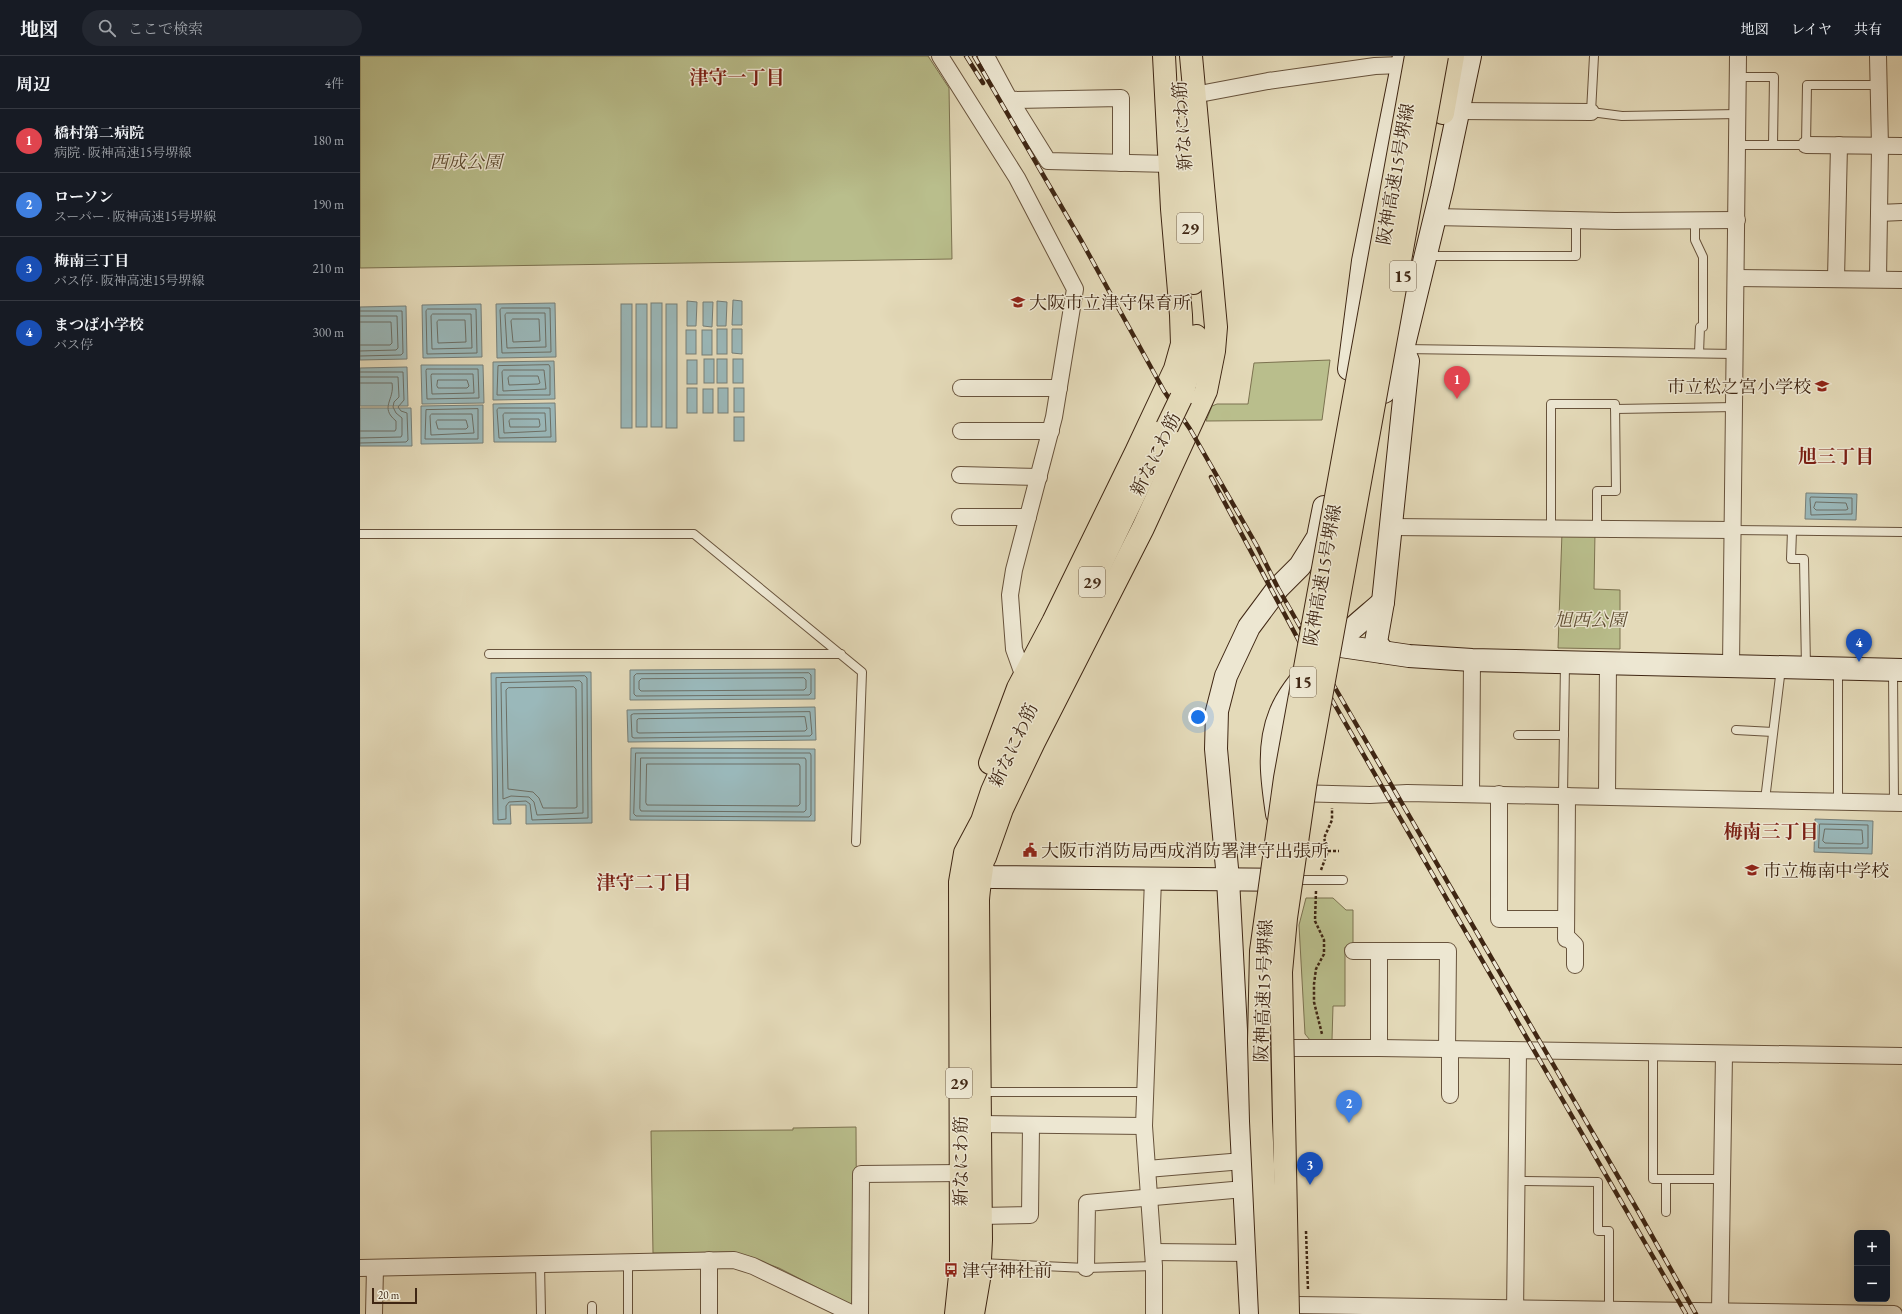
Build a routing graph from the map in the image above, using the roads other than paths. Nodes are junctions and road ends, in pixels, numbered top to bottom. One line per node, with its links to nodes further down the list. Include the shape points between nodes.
1 (940, 56): 44 (street, via 1017,178 1075,289)
2 (986, 56): 16 (street)
3 (1164, 56): 27 (main road)
4 (1178, 56): 88 (main road, 新なにわ筋 / 29, bridge, via 1196,332 1195,352 1181,398 992,791 982,821)
5 (1192, 56): 15 (main road)
6 (1437, 56): 49 (main road, 阪神高速15号堺線 / 15, bridge)
7 (1452, 56): 49 (main road, 15, bridge, via 1443,113 1417,209 1383,379)
8 (1470, 56): 17 (street)
9 (1594, 56): 18 (lane)
10 (1738, 56): 13 (street)
11 (1878, 56): 14 (street)
12 (1407, 59): 15 (street); 39 (street, via 1364,261); 148 (main road, 阪神高速15号堺線 / 15, bridge, via 1285,778 1261,951 1261,1121)
13 (1738, 77): 19 (street); 20 (lane, via 1774,77)
14 (1879, 85): 21 (lane, via 1807,85); 25 (street)
15 (1194, 94): 88 (main road, via 1216,327 1206,391 1143,528)
16 (1010, 100): 26 (street, via 1048,161); 26 (street, via 1121,98)
17 (1459, 111): 18 (street); 30 (street)
18 (1591, 112): 19 (lane, via 1622,116)
19 (1738, 114): 22 (street)
20 (1773, 145): 21 (lane); 22 (lane)
21 (1806, 145): 23 (street)
22 (1738, 146): 33 (street)
23 (1839, 146): 25 (street); 36 (street)
24 (1902, 146): 25 (street)
25 (1880, 147): 29 (street)
26 (1121, 163): 27 (street)
27 (1170, 164): 74 (main road, via 1182,344 1175,369)
28 (1902, 212): 29 (street)
29 (1879, 213): 37 (street)
30 (1435, 217): 31 (street); 34 (street)
31 (1576, 220): 32 (street); 34 (lane, via 1576,256)
32 (1695, 220): 33 (street); 41 (lane, via 1695,240 1702,257 1703,327 1700,327)
33 (1737, 220): 35 (street)
34 (1426, 256): 40 (street)
35 (1736, 278): 36 (street); 42 (street)
36 (1836, 278): 37 (street)
37 (1878, 279): 38 (street)
38 (1902, 280)
39 (1352, 348): 40 (street); 90 (street, via 1318,537 1300,566 1278,588 1249,627 1220,693 1216,743)
40 (1403, 349): 41 (lane); 54 (street, via 1408,361); 62 (street, via 1388,370)
41 (1699, 353): 42 (lane)
42 (1735, 354): 45 (street)
43 (961, 388): 44 (street)
44 (1059, 388): 48 (street)
45 (1735, 407): 46 (lane); 57 (street)
46 (1615, 408): 55 (lane, via 1615,404 1551,404); 56 (lane, via 1616,491 1597,491)
47 (961, 431): 48 (street)
48 (1051, 431): 51 (street)
49 (1367, 440): 131 (main road, 阪神高速15号堺線 / 15, bridge, via 1306,780 1286,918 1282,972)
50 (960, 475): 51 (street)
51 (1039, 477): 53 (street)
52 (960, 517): 53 (street)
53 (1028, 517): 74 (street, via 1010,594 1014,649)
54 (1391, 527): 55 (street); 61 (street)
55 (1551, 529): 56 (street)
56 (1597, 529): 57 (street)
57 (1733, 530): 58 (lane); 69 (street)
58 (1792, 531): 59 (lane); 71 (lane, via 1791,559 1804,559)
59 (1902, 532)
60 (360, 534): 65 (lane, via 694,534)
61 (1383, 602): 62 (street); 63 (street, via 1376,642)
62 (1334, 645): 63 (street); 79 (street, via 1294,689 1280,714 1271,762)
63 (1383, 652): 66 (street)
64 (489, 654): 65 (lane)
65 (841, 654): 87 (lane, via 862,672)
66 (1472, 660): 67 (street); 80 (street)
67 (1566, 662): 68 (street); 78 (lane)
68 (1608, 663): 69 (street); 83 (street)
69 (1731, 666): 70 (street)
70 (1781, 667): 71 (street); 76 (lane)
71 (1806, 668): 72 (street)
72 (1838, 669): 73 (street); 85 (lane)
73 (1898, 670): 86 (lane)
74 (1024, 677): 88 (main road, via 977,798)
75 (1736, 730): 76 (lane)
76 (1773, 732): 84 (lane)
77 (1518, 734): 78 (lane)
78 (1564, 735): 82 (lane)
79 (1274, 792): 80 (street); 91 (street)
80 (1471, 794): 81 (street)
81 (1499, 794): 82 (street); 93 (street, via 1499,919)
82 (1565, 796): 83 (street); 93 (street)
83 (1607, 796): 84 (street)
84 (1765, 800): 85 (street)
85 (1838, 801): 86 (street)
86 (1898, 802)
87 (856, 842)
88 (973, 865): 89 (street); 104 (main road, 新なにわ筋 / 29, via 978,908); 112 (main road, 新なにわ筋 / 29, via 959,1030)
89 (1153, 879): 90 (street); 105 (street)
90 (1228, 880): 91 (street); 110 (street)
91 (1288, 880): 92 (lane); 97 (street)
92 (1343, 880)
93 (1566, 919): 96 (street, via 1566,939 1575,945)
94 (1353, 951): 95 (street)
95 (1379, 951): 98 (street); 99 (street, via 1448,951)
96 (1575, 965)
97 (1289, 1048): 98 (street); 131 (street)
98 (1379, 1048): 99 (street)
99 (1448, 1050): 100 (street); 106 (street)
100 (1518, 1051): 101 (street); 115 (street)
101 (1653, 1053): 102 (street); 113 (lane, via 1653,1179)
102 (1724, 1054): 103 (street); 114 (street)
103 (1902, 1056)
104 (980, 1092): 105 (lane); 107 (main road, 新なにわ筋 / 29)
105 (1146, 1092): 109 (street)
106 (1450, 1095)
107 (981, 1124): 108 (street); 119 (main road, 新なにわ筋 / 29)
108 (1031, 1125): 109 (street); 119 (street, via 1030,1215)
109 (1144, 1126): 111 (street)
110 (1243, 1161): 111 (street); 116 (street)
111 (1147, 1169): 117 (street)
112 (960, 1173): 143 (street, via 861,1174); 144 (main road, 新なにわ筋 / 29, via 961,1266)
113 (1666, 1179): 114 (lane); 118 (lane)
114 (1722, 1179): 134 (street)
115 (1517, 1181): 128 (lane, via 1598,1182 1598,1231 1609,1231); 132 (street)
116 (1244, 1189): 117 (street); 120 (street)
117 (1149, 1197): 121 (street); 127 (street, via 1088,1203)
118 (1666, 1212)
119 (981, 1216): 124 (main road, 新なにわ筋 / 29)
120 (1248, 1253): 121 (street); 147 (street)
121 (1154, 1259): 127 (lane); 146 (street)
122 (709, 1260): 123 (street); 141 (street); 142 (street, via 734,1260 753,1266)
123 (628, 1261): 125 (street); 140 (lane)
124 (980, 1263): 127 (lane); 145 (main road, 新なにわ筋 / 29)
125 (540, 1264): 126 (street); 139 (lane)
126 (368, 1268): 138 (street)
127 (1086, 1268)
128 (1609, 1309): 133 (street); 135 (street)
129 (1428, 1310): 130 (street); 131 (street)
130 (1456, 1310): 132 (street)
131 (1294, 1311)
132 (1515, 1311): 133 (street)
133 (1592, 1311)
134 (1720, 1311): 135 (street); 136 (street)
135 (1653, 1312)
136 (1748, 1313): 137 (street)
137 (1852, 1313): 149 (street)
138 (374, 1314)
139 (541, 1314)
140 (628, 1314)
141 (709, 1314)
142 (853, 1314)
143 (860, 1314)
144 (956, 1314)
145 (973, 1314)
146 (1154, 1314)
147 (1251, 1314)
148 (1270, 1314)
149 (1894, 1314)

